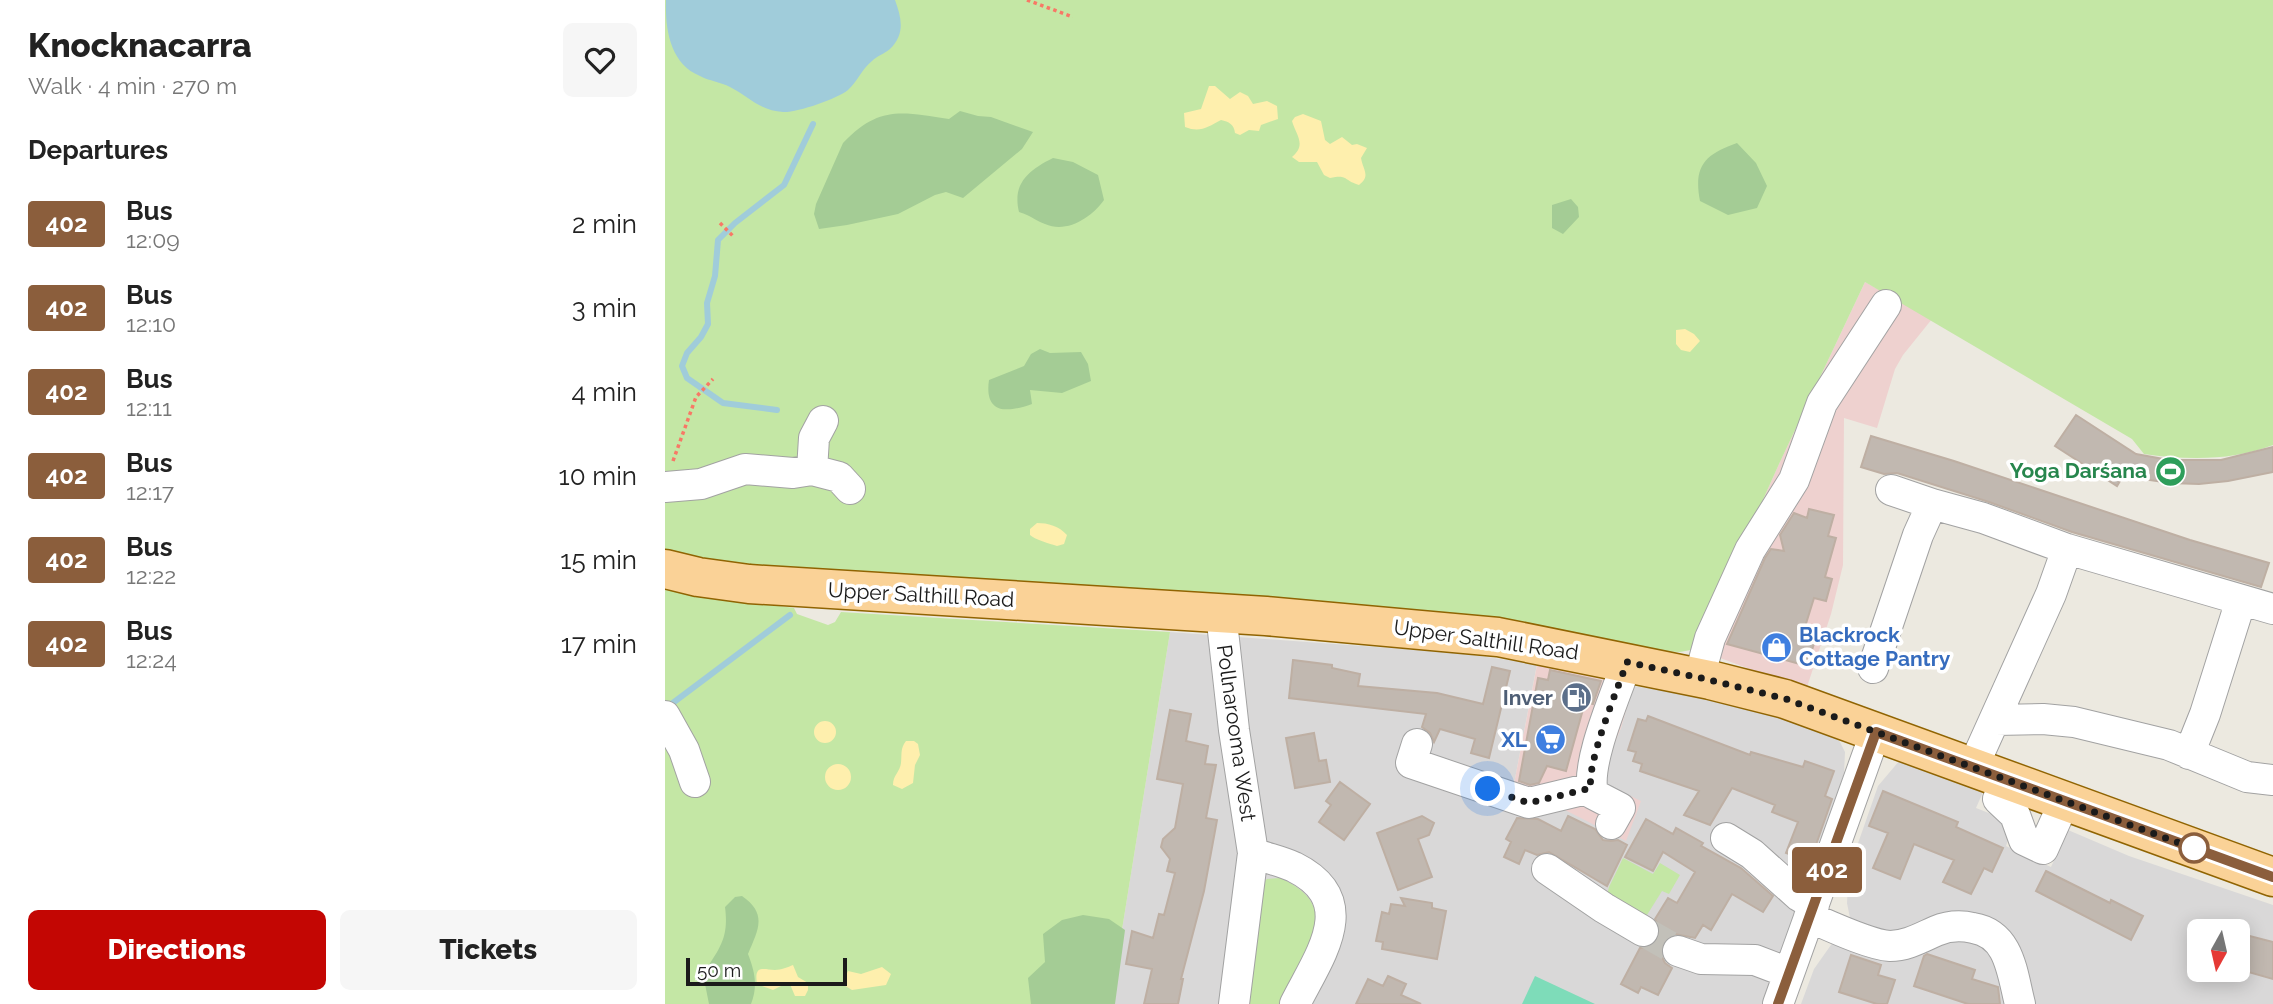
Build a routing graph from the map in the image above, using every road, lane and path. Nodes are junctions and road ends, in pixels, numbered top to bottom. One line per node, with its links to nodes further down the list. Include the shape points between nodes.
1 (1027, 0): 2 (path)
2 (1073, 18)
3 (720, 223): 4 (path)
4 (733, 236)
5 (1886, 305): 20 (street, via 1822,404 1794,480 1750,550)
6 (713, 379): 9 (path, via 696,397)
7 (823, 421): 8 (street, via 814,438)
8 (812, 470): 9 (street, via 745,469 701,484); 10 (street, via 839,477)
9 (667, 480)
10 (850, 489)
11 (1891, 490): 12 (street)
12 (1932, 505): 13 (street); 19 (street)
13 (2067, 549): 15 (street); 22 (street)
14 (665, 569): 17 (main road, Upper Salthill Road, via 775,586)
15 (2241, 600): 16 (street); 25 (street)
16 (2273, 609)
17 (1221, 613): 18 (main road, Upper Salthill Road, via 1498,637); 33 (street, Pollnarooma West)
18 (1627, 662): 20 (main road, Upper Salthill Road); 29 (street, via 1595,758)
19 (1873, 668)
20 (1699, 678): 23 (main road, Upper Salthill Road, via 1786,699)
21 (666, 717): 28 (street)
22 (1996, 720): 25 (street, via 2074,722); 26 (street)
23 (1876, 732): 26 (main road, Upper Salthill Road); 36 (street)
24 (1417, 744): 29 (street, via 1411,763 1529,803)
25 (2189, 754): 27 (street, via 2247,777)
26 (1990, 773): 30 (main road, Upper Salthill Road); 30 (street, via 1998,799 2015,815 2024,840 2043,849)
27 (2273, 780)
28 (695, 782)
29 (1591, 788): 31 (street, via 1593,794 1620,808)
30 (2065, 800): 35 (main road, Upper Salthill Road)
31 (1611, 824)
32 (1727, 838): 36 (street, via 1752,854)
33 (1253, 853): 40 (street, Pollnarooma West); 41 (street, via 1293,867 1316,881 1328,897 1329,936)
34 (1547, 869): 37 (street)
35 (2273, 877)
36 (1812, 911): 39 (street); 43 (street, via 1889,946 1947,928 1986,930 2004,950)
37 (1643, 931)
38 (1678, 951): 39 (street, via 1701,959 1755,960)
39 (1789, 973): 42 (street)
40 (1234, 1004)
41 (1294, 1004)
42 (1778, 1004)
43 (2020, 1004)

